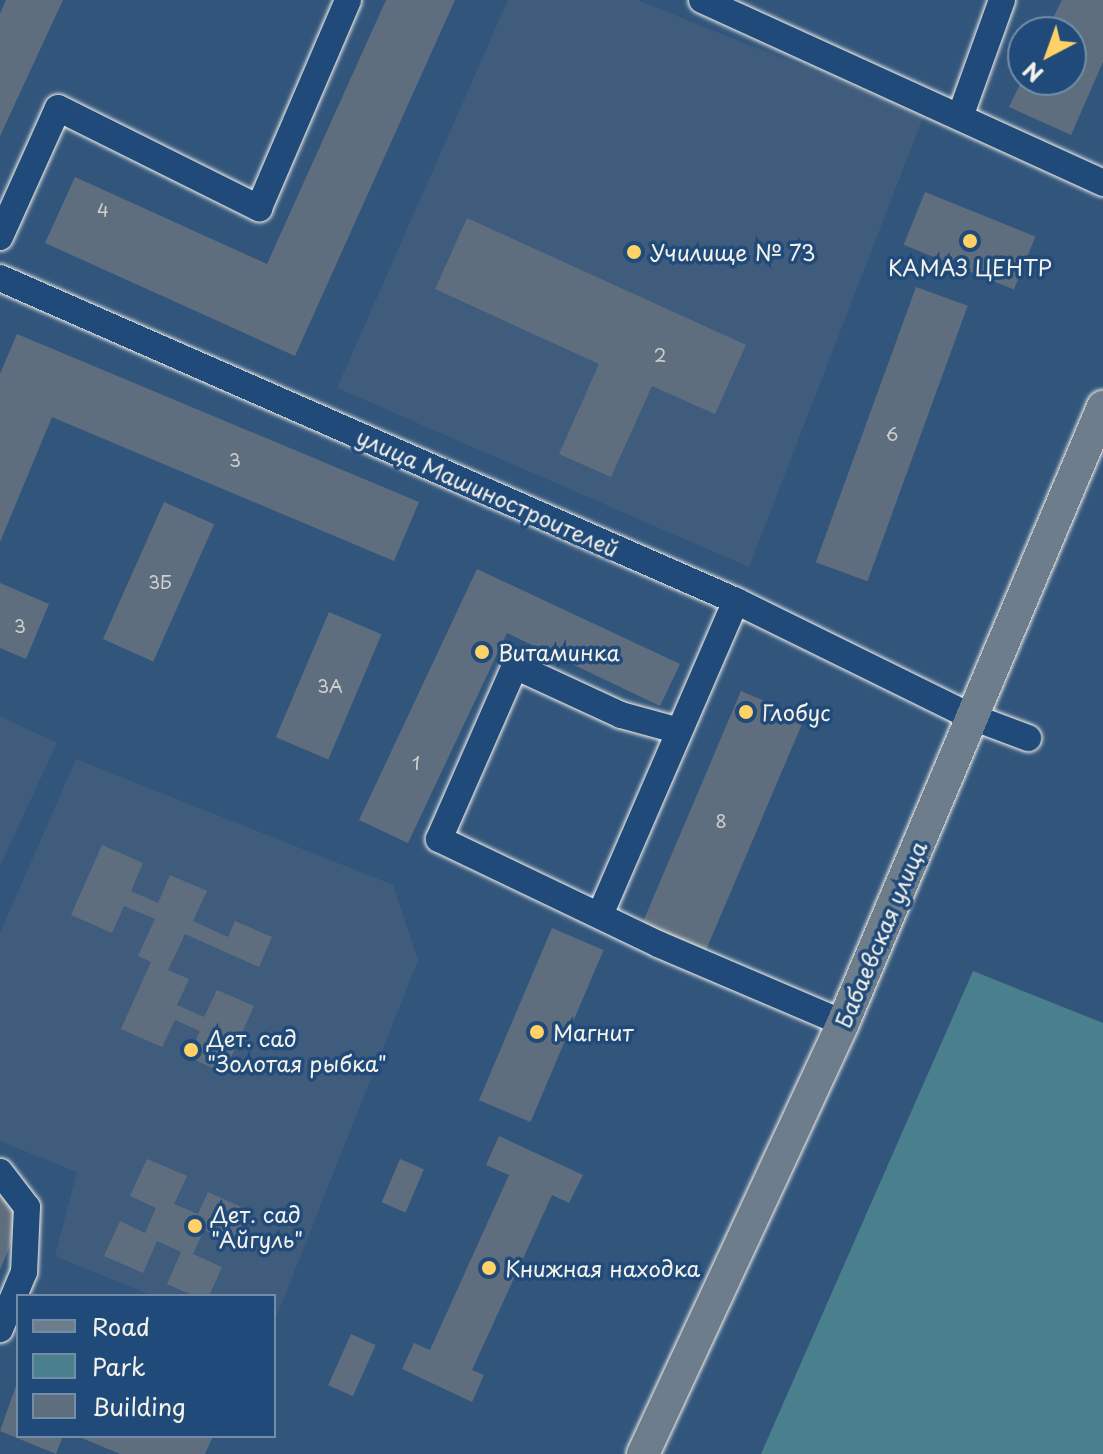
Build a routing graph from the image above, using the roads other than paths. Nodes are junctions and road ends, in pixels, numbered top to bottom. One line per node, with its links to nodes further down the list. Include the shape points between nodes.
1 (348, 0): 6 (street, via 259,208 58,108)
2 (702, 0): 4 (street)
3 (1002, 0): 4 (street)
4 (961, 114): 5 (street)
5 (1103, 183)
6 (0, 237)
7 (0, 278): 9 (street, улица Машиностроителей)
8 (1103, 407): 10 (main road, Бабаевская улица)
9 (736, 601): 10 (street, улица Машиностроителей); 11 (street)
10 (972, 717): 12 (street, улица Машиностроителей); 14 (main road, Бабаевская улица)
11 (676, 730): 13 (street); 13 (street, via 621,715 515,666 439,839)
12 (1028, 738)
13 (600, 915): 14 (street)
14 (843, 1023): 17 (main road, Бабаевская улица)
15 (0, 1172): 16 (street, via 27,1207 24,1272)
16 (0, 1329)
17 (643, 1454)

